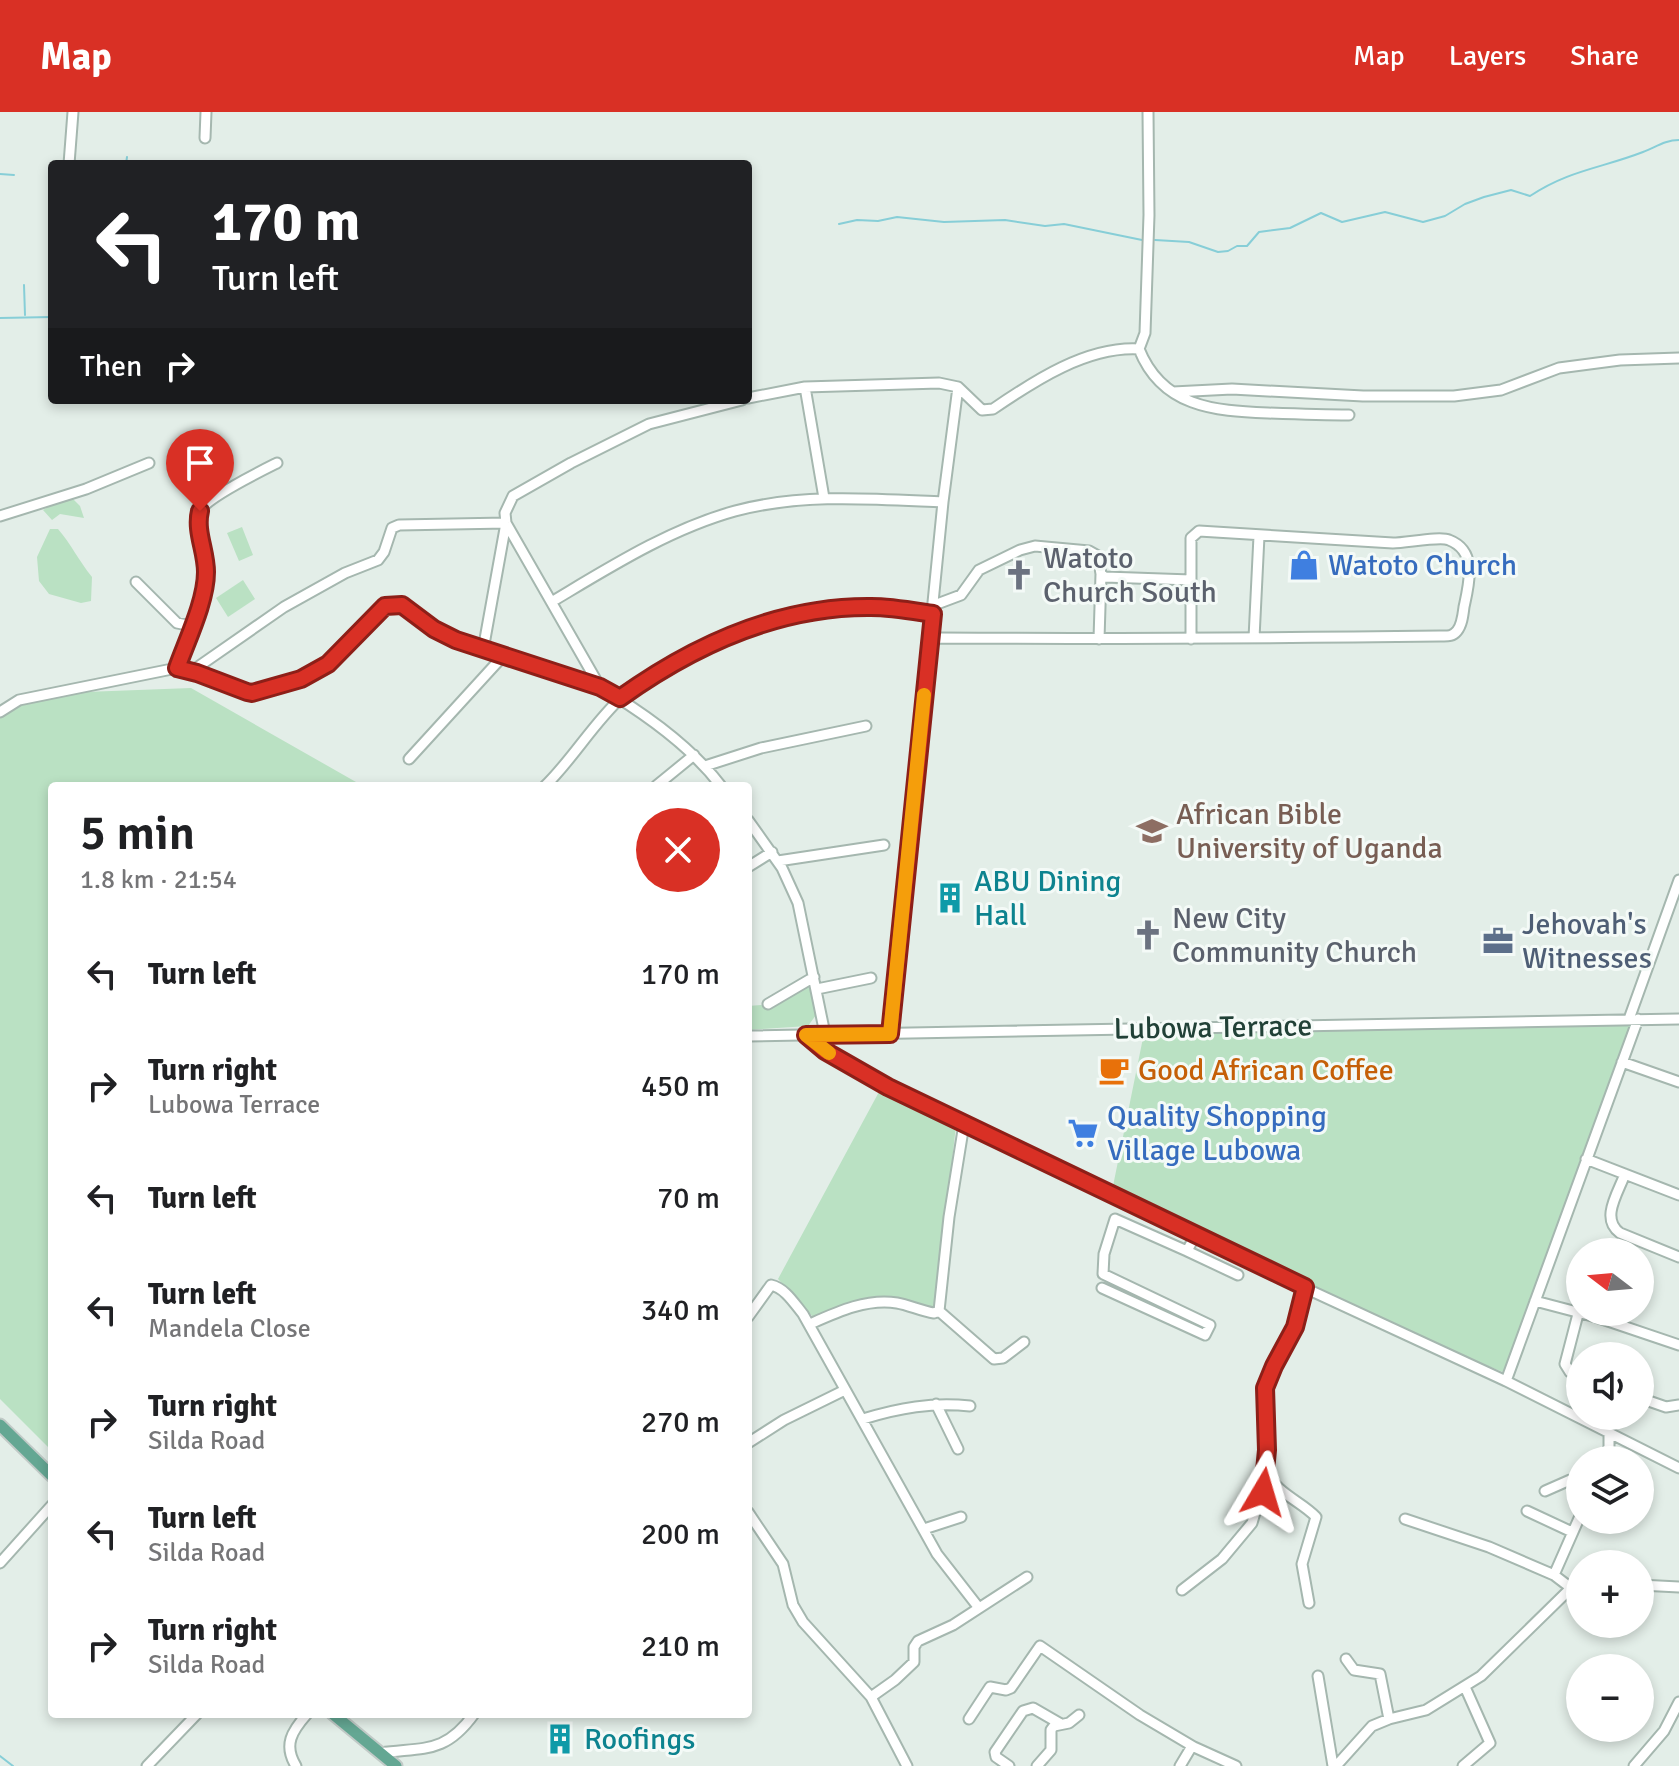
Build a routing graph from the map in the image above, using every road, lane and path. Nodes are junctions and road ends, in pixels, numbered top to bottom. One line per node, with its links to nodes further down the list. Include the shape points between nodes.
1 (73, 112): 5 (street)
2 (206, 112): 4 (street)
3 (1148, 112): 6 (street, via 1145,333)
4 (205, 138)
5 (69, 160)
6 (1139, 349): 9 (street, via 1116,349 1050,373 993,409 977,408); 10 (street, via 1147,368)
7 (1679, 358): 10 (street, via 1559,368 1501,390 1454,396)
8 (805, 387): 9 (street); 11 (street); 16 (street)
9 (958, 387): 17 (street)
10 (1173, 392): 13 (street, via 1219,410)
11 (752, 397)
12 (726, 404): 19 (street, via 649,424 571,463 513,496)
13 (1349, 415)
14 (149, 463): 18 (street)
15 (277, 463): 26 (street, via 200,511 206,574)
16 (824, 498): 17 (street); 24 (street, via 760,505 702,522)
17 (943, 502): 25 (street)
18 (0, 516)
19 (506, 523): 24 (street); 31 (street); 34 (street, via 392,528 378,560 284,607)
20 (1259, 536): 22 (street, via 1194,533); 27 (street); 27 (street, via 1393,543 1440,538 1461,547 1471,575 1460,629 1452,636)
21 (1101, 574): 22 (street); 25 (street, via 1098,556 1089,551 1035,546 979,570 961,595 937,604); 28 (street)
22 (1191, 580): 29 (street)
23 (136, 582): 26 (street, via 177,623)
24 (553, 601): 35 (street)
25 (933, 614): 30 (street); 36 (street, via 873,607 804,612 716,640)
26 (192, 626): 33 (street)
27 (1254, 638): 29 (street)
28 (1099, 639): 29 (street); 30 (street)
29 (1191, 639)
30 (930, 642): 57 (street)
31 (483, 650): 32 (street); 34 (street, via 434,629 397,603 385,606 328,664 301,679 252,693)
32 (504, 655): 35 (street); 40 (street)
33 (177, 668): 34 (street); 37 (street, via 19,700)
34 (192, 671)
35 (600, 687): 36 (street)
36 (620, 698): 39 (street); 42 (street)
37 (0, 712)
38 (866, 726): 41 (street)
39 (694, 755): 41 (street); 43 (street)
40 (409, 759)
41 (705, 766): 44 (street)
42 (548, 782)
43 (661, 782)
44 (718, 782)
45 (752, 825): 47 (street)
46 (884, 845): 47 (street)
47 (775, 857): 48 (street); 50 (street, via 803,918)
48 (752, 866)
49 (1679, 880): 54 (street)
50 (814, 977): 52 (street); 53 (street)
51 (871, 978): 52 (street)
52 (817, 989): 56 (street)
53 (768, 1004)
54 (1633, 1019): 55 (street, Lubowa Terrace); 57 (street, Lubowa Terrace); 60 (street)
55 (1679, 1019)
56 (825, 1034): 57 (street, Lubowa Terrace); 58 (street, Lubowa Terrace)
57 (890, 1034)
58 (806, 1035): 59 (street, Lubowa Terrace); 62 (street, via 888,1087)
59 (752, 1036)
60 (1622, 1062): 61 (street); 63 (street)
61 (1679, 1082)
62 (964, 1124): 66 (street); 75 (street)
63 (1586, 1159): 64 (street); 72 (street)
64 (1625, 1174): 65 (street); 68 (street, via 1610,1215 1613,1228)
65 (1679, 1195)
66 (1195, 1236): 67 (street); 70 (street)
67 (1187, 1251): 69 (street); 71 (street, via 1115,1219 1103,1274 1210,1325 1205,1335)
68 (1679, 1257)
69 (1238, 1275)
70 (1305, 1287): 80 (street); 93 (street, via 1295,1327 1265,1388)
71 (1102, 1288)
72 (1535, 1301): 73 (street); 80 (street)
73 (1566, 1310)
74 (752, 1311): 76 (street, via 774,1285)
75 (939, 1311): 76 (street, via 878,1301); 78 (street, via 994,1359)
76 (810, 1324): 81 (street)
77 (1617, 1326): 79 (street)
78 (1024, 1342)
79 (1679, 1345)
80 (1506, 1381): 88 (street)
81 (845, 1390): 86 (street); 89 (street)
82 (1654, 1403): 84 (street)
83 (936, 1404): 85 (street); 86 (street, via 906,1406); 91 (street)
84 (1679, 1405)
85 (970, 1406)
86 (863, 1419): 102 (street)
87 (0, 1425): 94 (main road)
88 (1609, 1433): 90 (street); 92 (street)
89 (752, 1440)
90 (1609, 1446)
91 (958, 1449)
92 (1679, 1468)
93 (1267, 1471): 111 (street, via 1247,1531); 113 (street, via 1279,1489 1316,1517 1302,1564)
94 (48, 1472)
95 (1566, 1482): 96 (street)
96 (1545, 1491)
97 (48, 1509): 105 (street)
98 (1527, 1511): 103 (street)
99 (961, 1517): 102 (street)
100 (752, 1518): 118 (street, via 783,1564 803,1622)
101 (1405, 1519): 106 (street)
102 (924, 1529): 114 (street)
103 (1566, 1529)
104 (1571, 1534): 106 (street)
105 (0, 1563)
106 (1554, 1575): 108 (street)
107 (1027, 1577): 114 (street)
108 (1566, 1582)
109 (1654, 1586): 110 (street)
110 (1679, 1587)
111 (1182, 1590)
112 (1566, 1597): 117 (street)
113 (1309, 1603)
114 (979, 1608): 118 (street, via 918,1641 914,1662)
115 (1346, 1659): 126 (street, via 1354,1670 1380,1674)
116 (1318, 1676): 138 (street)
117 (1465, 1687): 126 (street, via 1426,1710); 139 (street, via 1490,1743)
118 (871, 1697): 133 (street)
119 (1679, 1702): 140 (street, via 1664,1731)
120 (1079, 1715): 127 (street)
121 (193, 1718): 130 (street)
122 (304, 1718): 131 (street, via 289,1741)
123 (338, 1718): 129 (main road)
124 (471, 1718): 129 (street, via 443,1744)
125 (969, 1719): 128 (street, via 990,1687 1011,1688 1040,1646)
126 (1389, 1719): 138 (street, via 1372,1726)
127 (1059, 1723): 134 (street, via 1033,1708 1023,1711 995,1752); 135 (street, via 1051,1730 1051,1750)
128 (1192, 1746): 136 (street); 137 (street)
129 (381, 1753): 132 (main road)
130 (147, 1766)
131 (296, 1766)
132 (396, 1766)
133 (907, 1766)
134 (1009, 1766)
135 (1037, 1766)
136 (1180, 1766)
137 (1236, 1766)
138 (1334, 1766)
139 (1463, 1766)
140 (1634, 1766)

